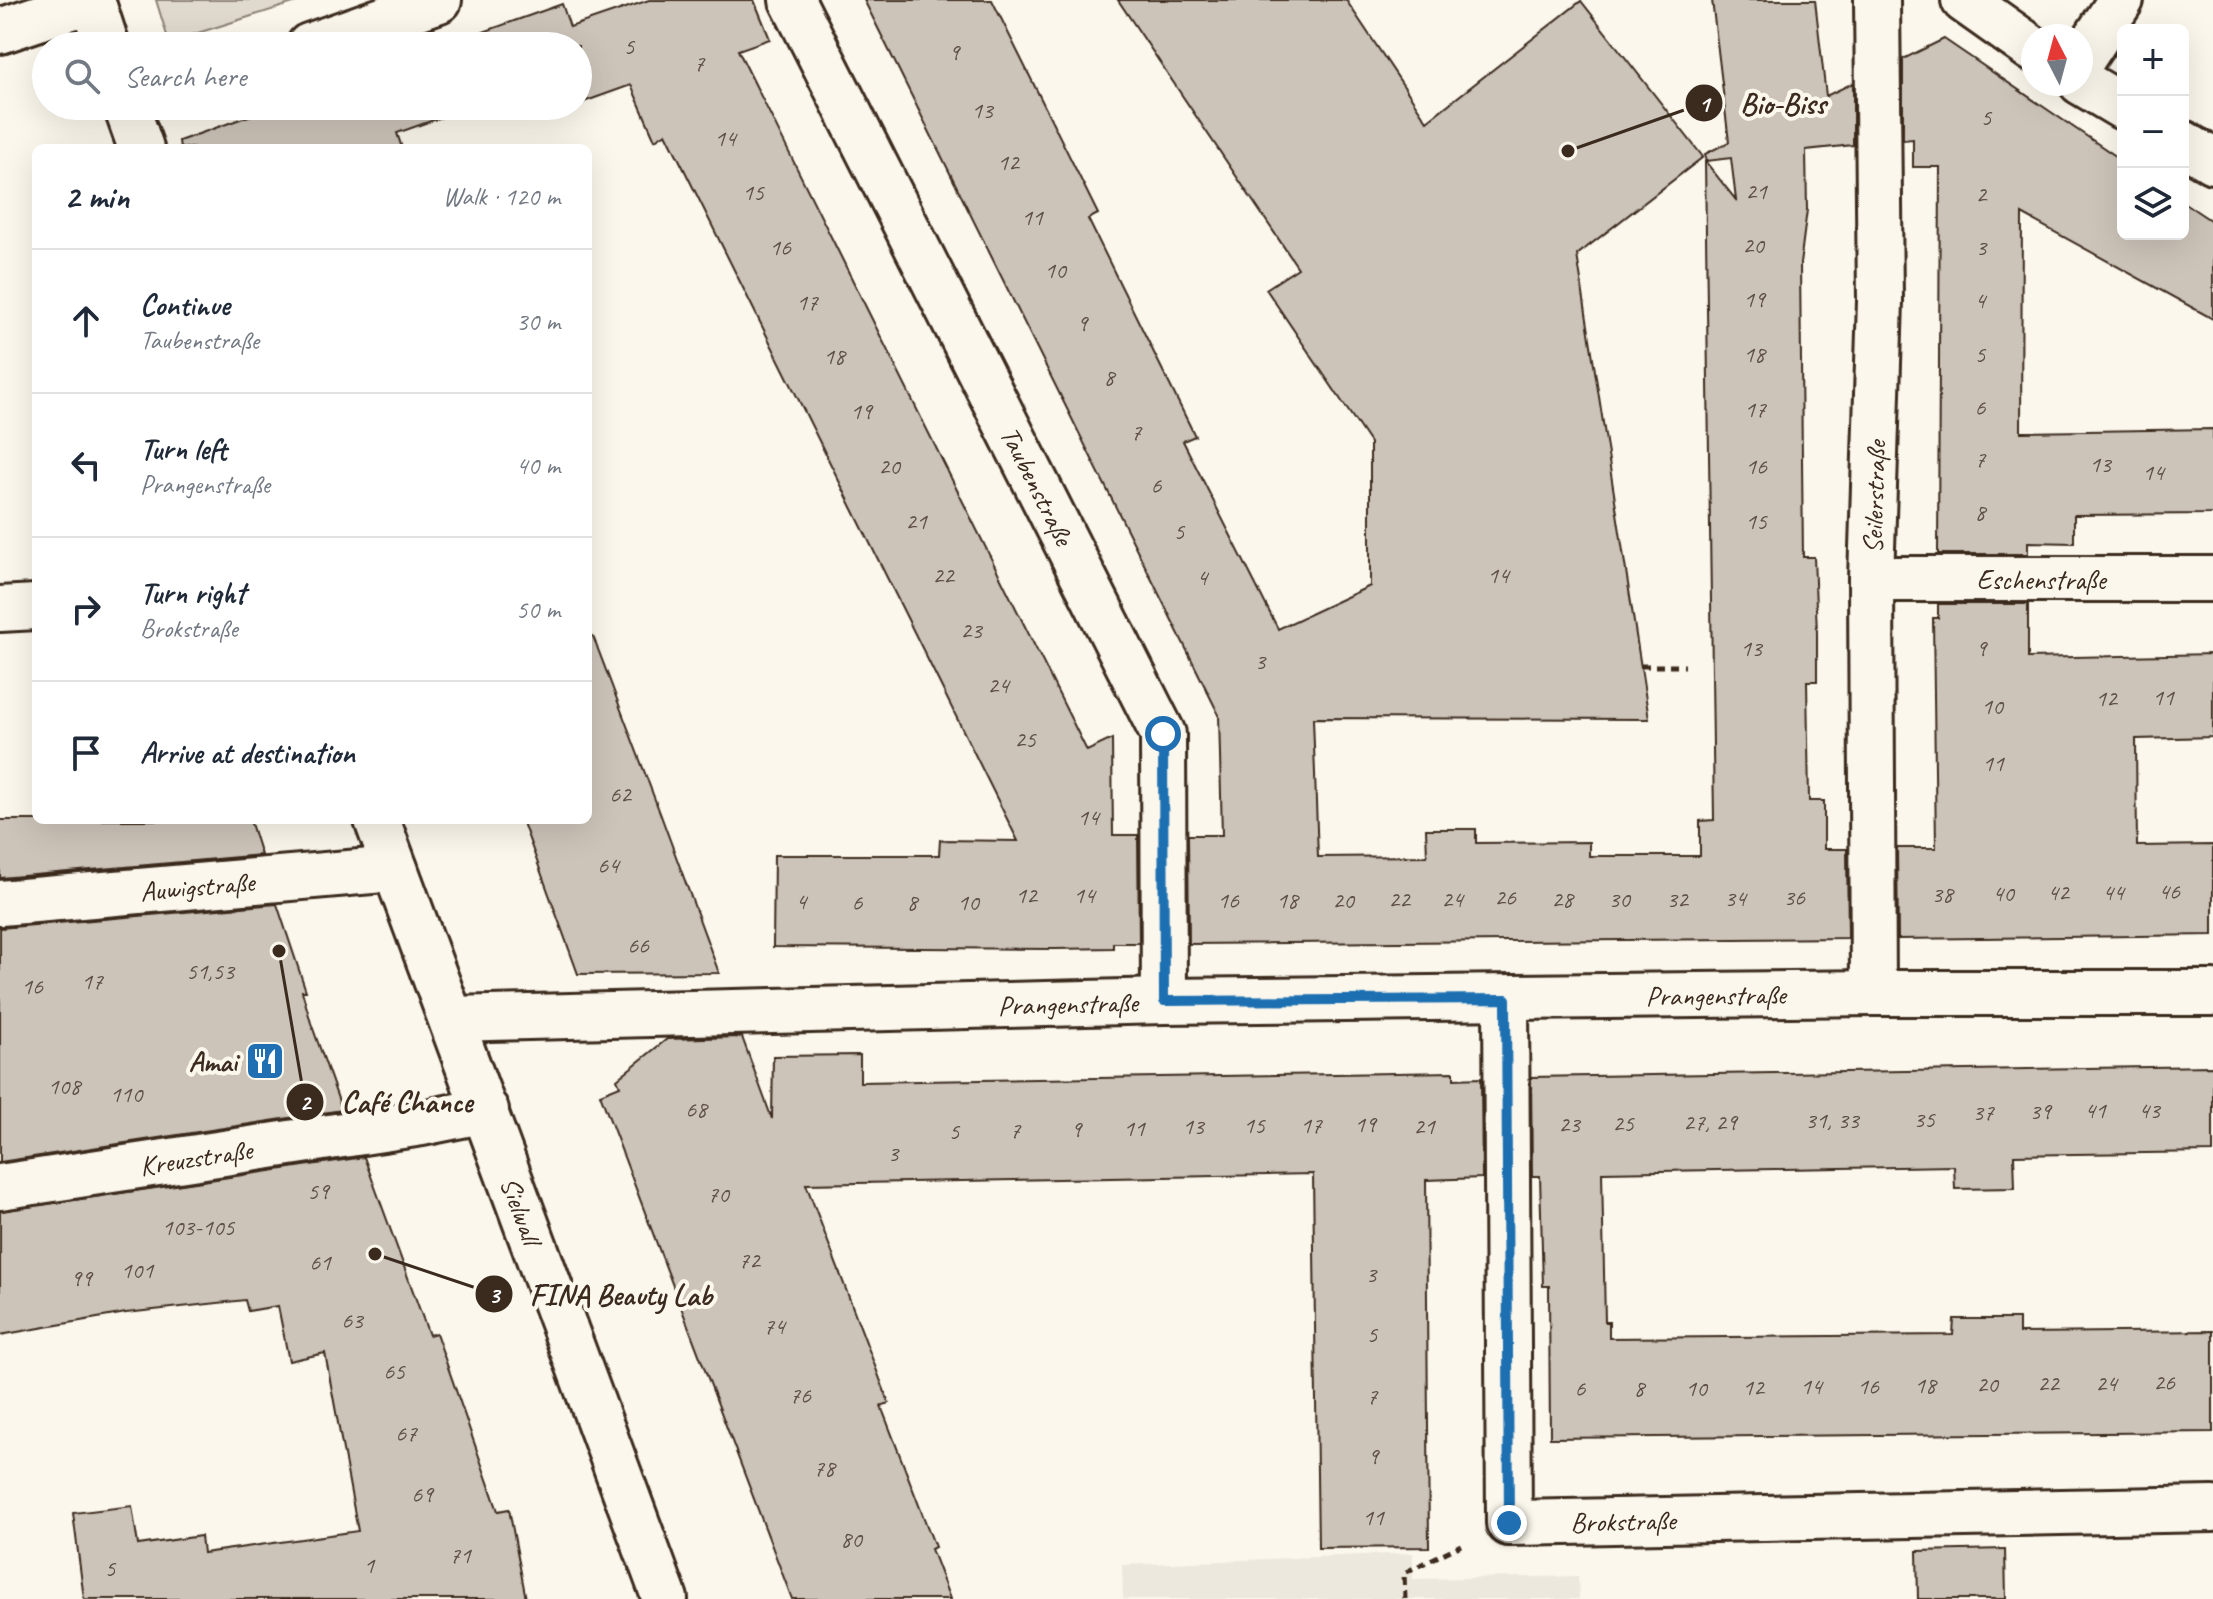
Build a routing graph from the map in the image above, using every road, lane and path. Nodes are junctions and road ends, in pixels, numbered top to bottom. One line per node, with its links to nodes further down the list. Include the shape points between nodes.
1 (92, 0): 7 (street); 8 (street)
2 (439, 0): 9 (street)
3 (792, 0): 28 (street, Taubenstraße, via 1163,734)
4 (1877, 0): 16 (street, Seilerstraße, via 1880,301)
5 (1964, 0): 10 (street)
6 (2121, 0): 11 (street)
7 (0, 31)
8 (102, 32)
9 (349, 32)
10 (2021, 40)
11 (2093, 43)
12 (2093, 89): 13 (street)
13 (2117, 103)
14 (2189, 147): 15 (street)
15 (2213, 161)
16 (1871, 579): 17 (street, Eschenstraße); 25 (street, Seilerstraße)
17 (2213, 579)
18 (32, 607): 19 (street)
19 (0, 609)
20 (1641, 666): 21 (path)
21 (1685, 666)
22 (378, 824): 23 (street, Sielwall)
23 (395, 869): 24 (street, Auwigstraße); 29 (street, Sielwall)
24 (0, 903)
25 (1873, 993): 26 (street, Prangenstraße); 27 (street, Prangenstraße)
26 (2213, 993)
27 (1506, 999): 28 (street, Prangenstraße); 33 (street)
28 (1164, 1001): 29 (street, Prangenstraße)
29 (452, 1019): 30 (street, Sielwall)
30 (486, 1110): 31 (street, Kreuzstraße); 34 (street, Sielwall)
31 (0, 1187)
32 (2213, 1509): 33 (street, Brokstraße)
33 (1509, 1523): 35 (path, via 1404,1573)
34 (665, 1599)
35 (1405, 1599)

